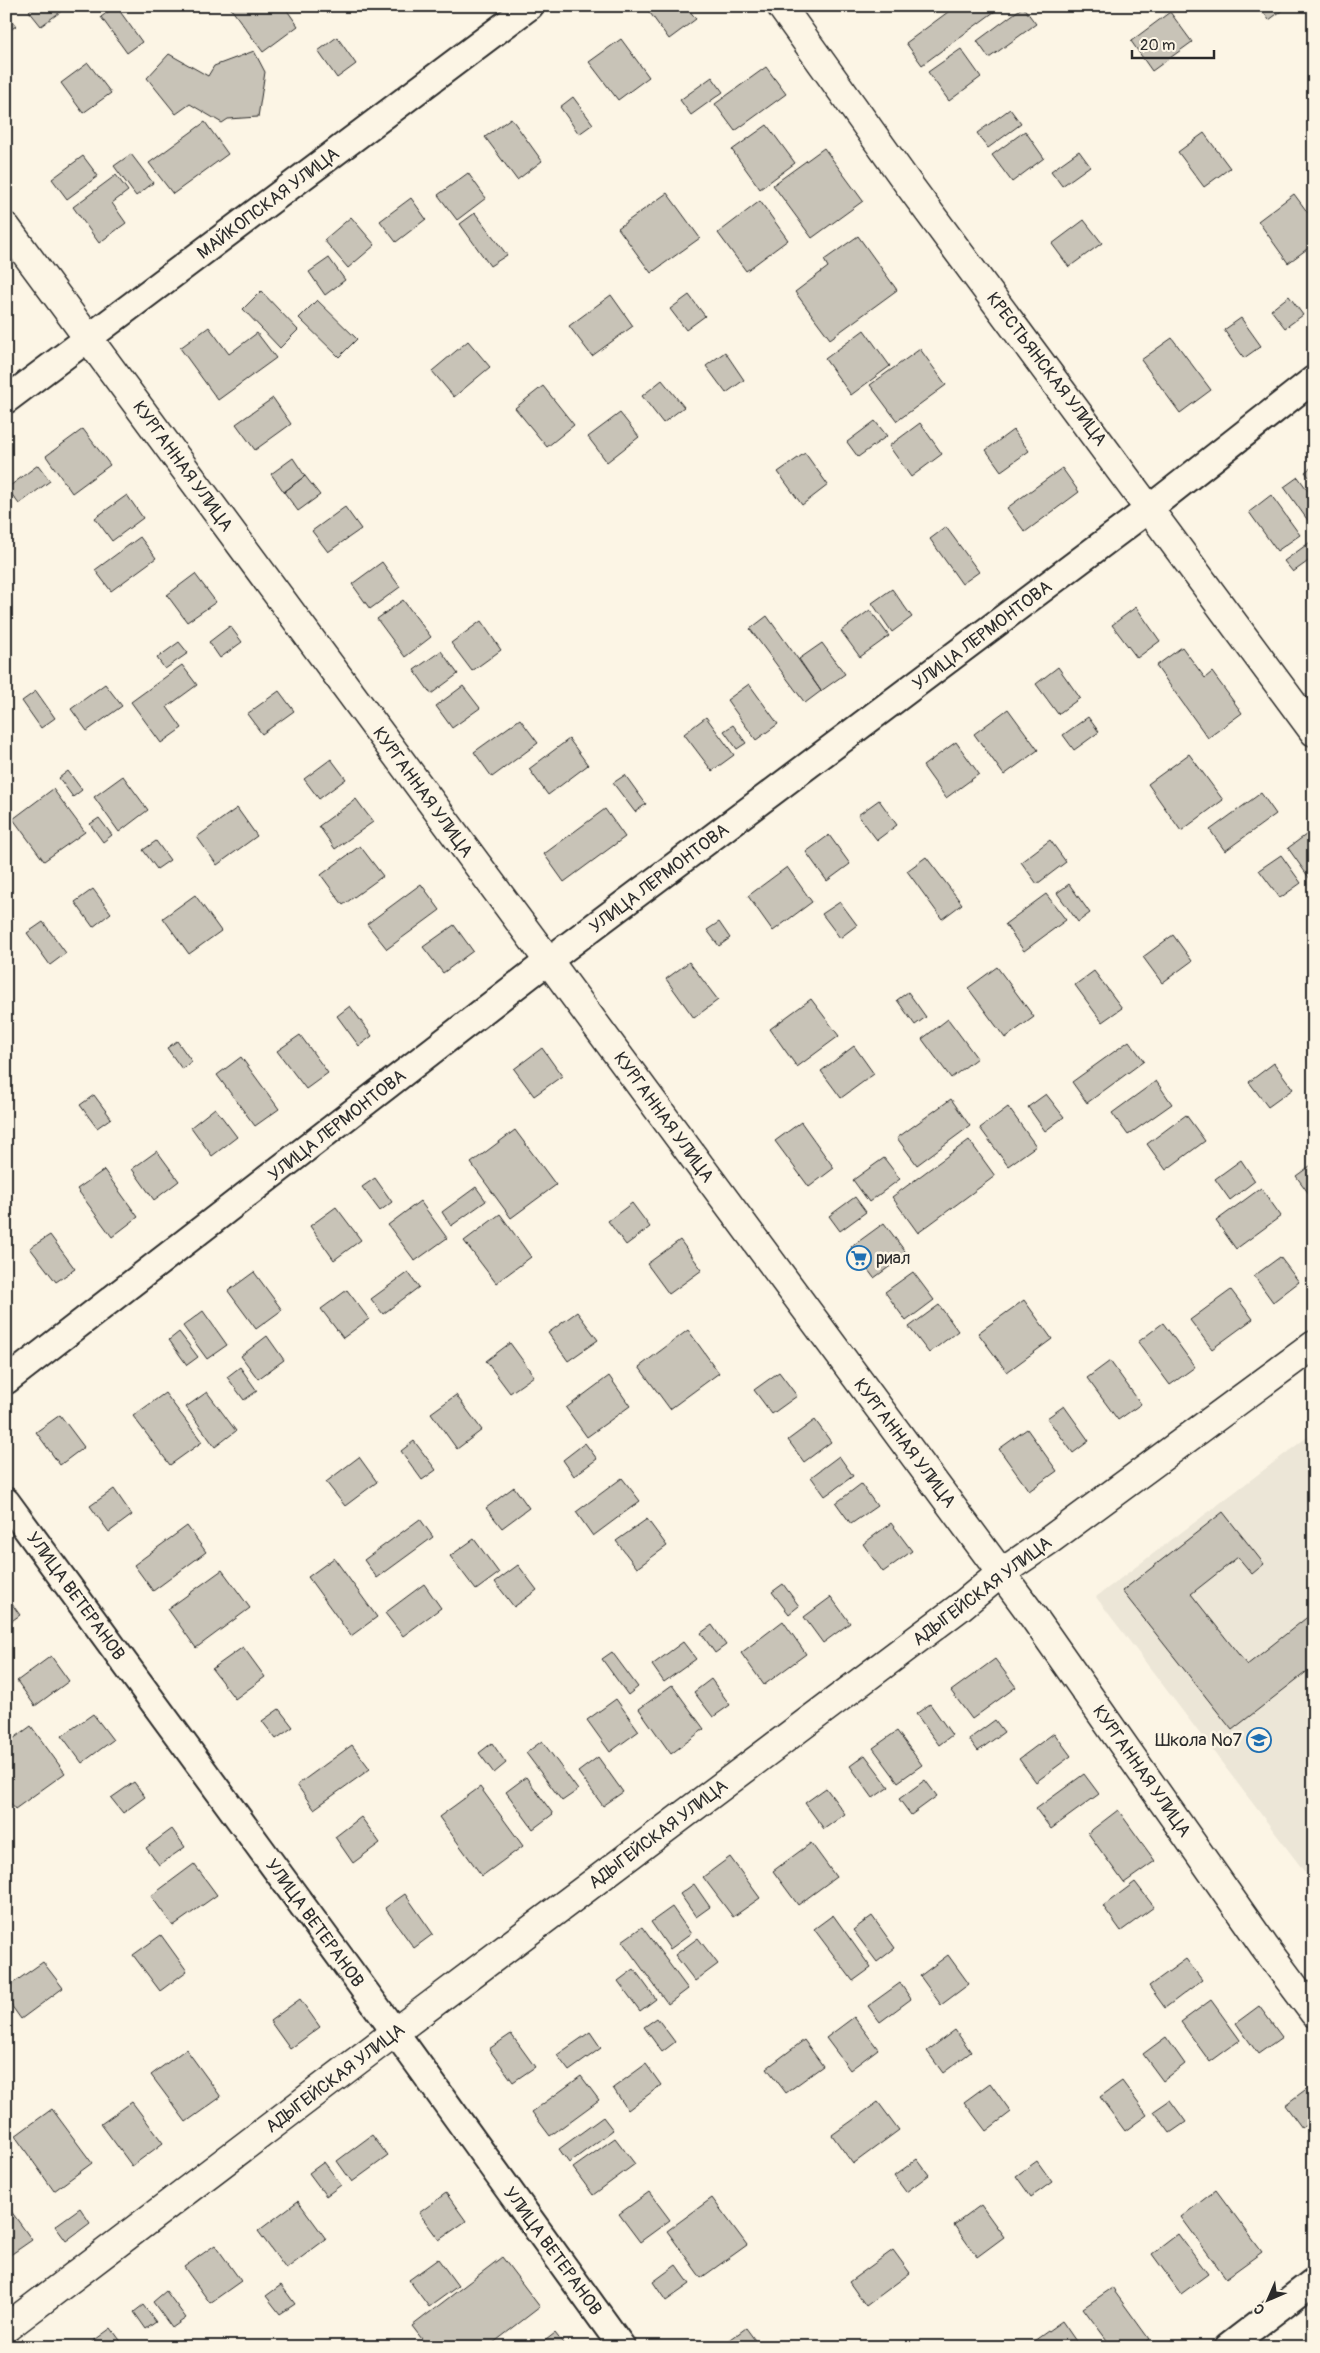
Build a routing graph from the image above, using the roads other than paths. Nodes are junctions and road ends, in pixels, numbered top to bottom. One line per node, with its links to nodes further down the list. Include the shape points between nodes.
1 (530, 6): 4 (street, МАЙКОПСКАЯ УЛИЦА)
2 (781, 6): 7 (street, КРЕСТЬЯНСКАЯ УЛИЦА, via 909,185)
3 (6, 227): 4 (street, КУРГАННАЯ УЛИЦА)
4 (88, 338): 6 (street, МАЙКОПСКАЯ УЛИЦА); 9 (street, КУРГАННАЯ УЛИЦА)
5 (1314, 379): 7 (street, УЛИЦА ЛЕРМОНТОВА)
6 (6, 400)
7 (1150, 508): 8 (street, КРЕСТЬЯНСКАЯ УЛИЦА); 9 (street, УЛИЦА ЛЕРМОНТОВА)
8 (1314, 732)
9 (548, 961): 11 (street, УЛИЦА ЛЕРМОНТОВА); 13 (street, КУРГАННАЯ УЛИЦА)
10 (1314, 1345): 13 (street, АДЫГЕЙСКАЯ УЛИЦА, via 1051,1540)
11 (6, 1381)
12 (6, 1501): 15 (street, УЛИЦА ВЕТЕРАНОВ)
13 (1001, 1573): 14 (street, КУРГАННАЯ УЛИЦА); 15 (street, АДЫГЕЙСКАЯ УЛИЦА, via 960,1608)
14 (1314, 2013)
15 (395, 2032): 17 (street, АДЫГЕЙСКАЯ УЛИЦА); 18 (street, УЛИЦА ВЕТЕРАНОВ)
16 (1314, 2281): 19 (street)
17 (6, 2328)
18 (622, 2347)
19 (1228, 2347)

